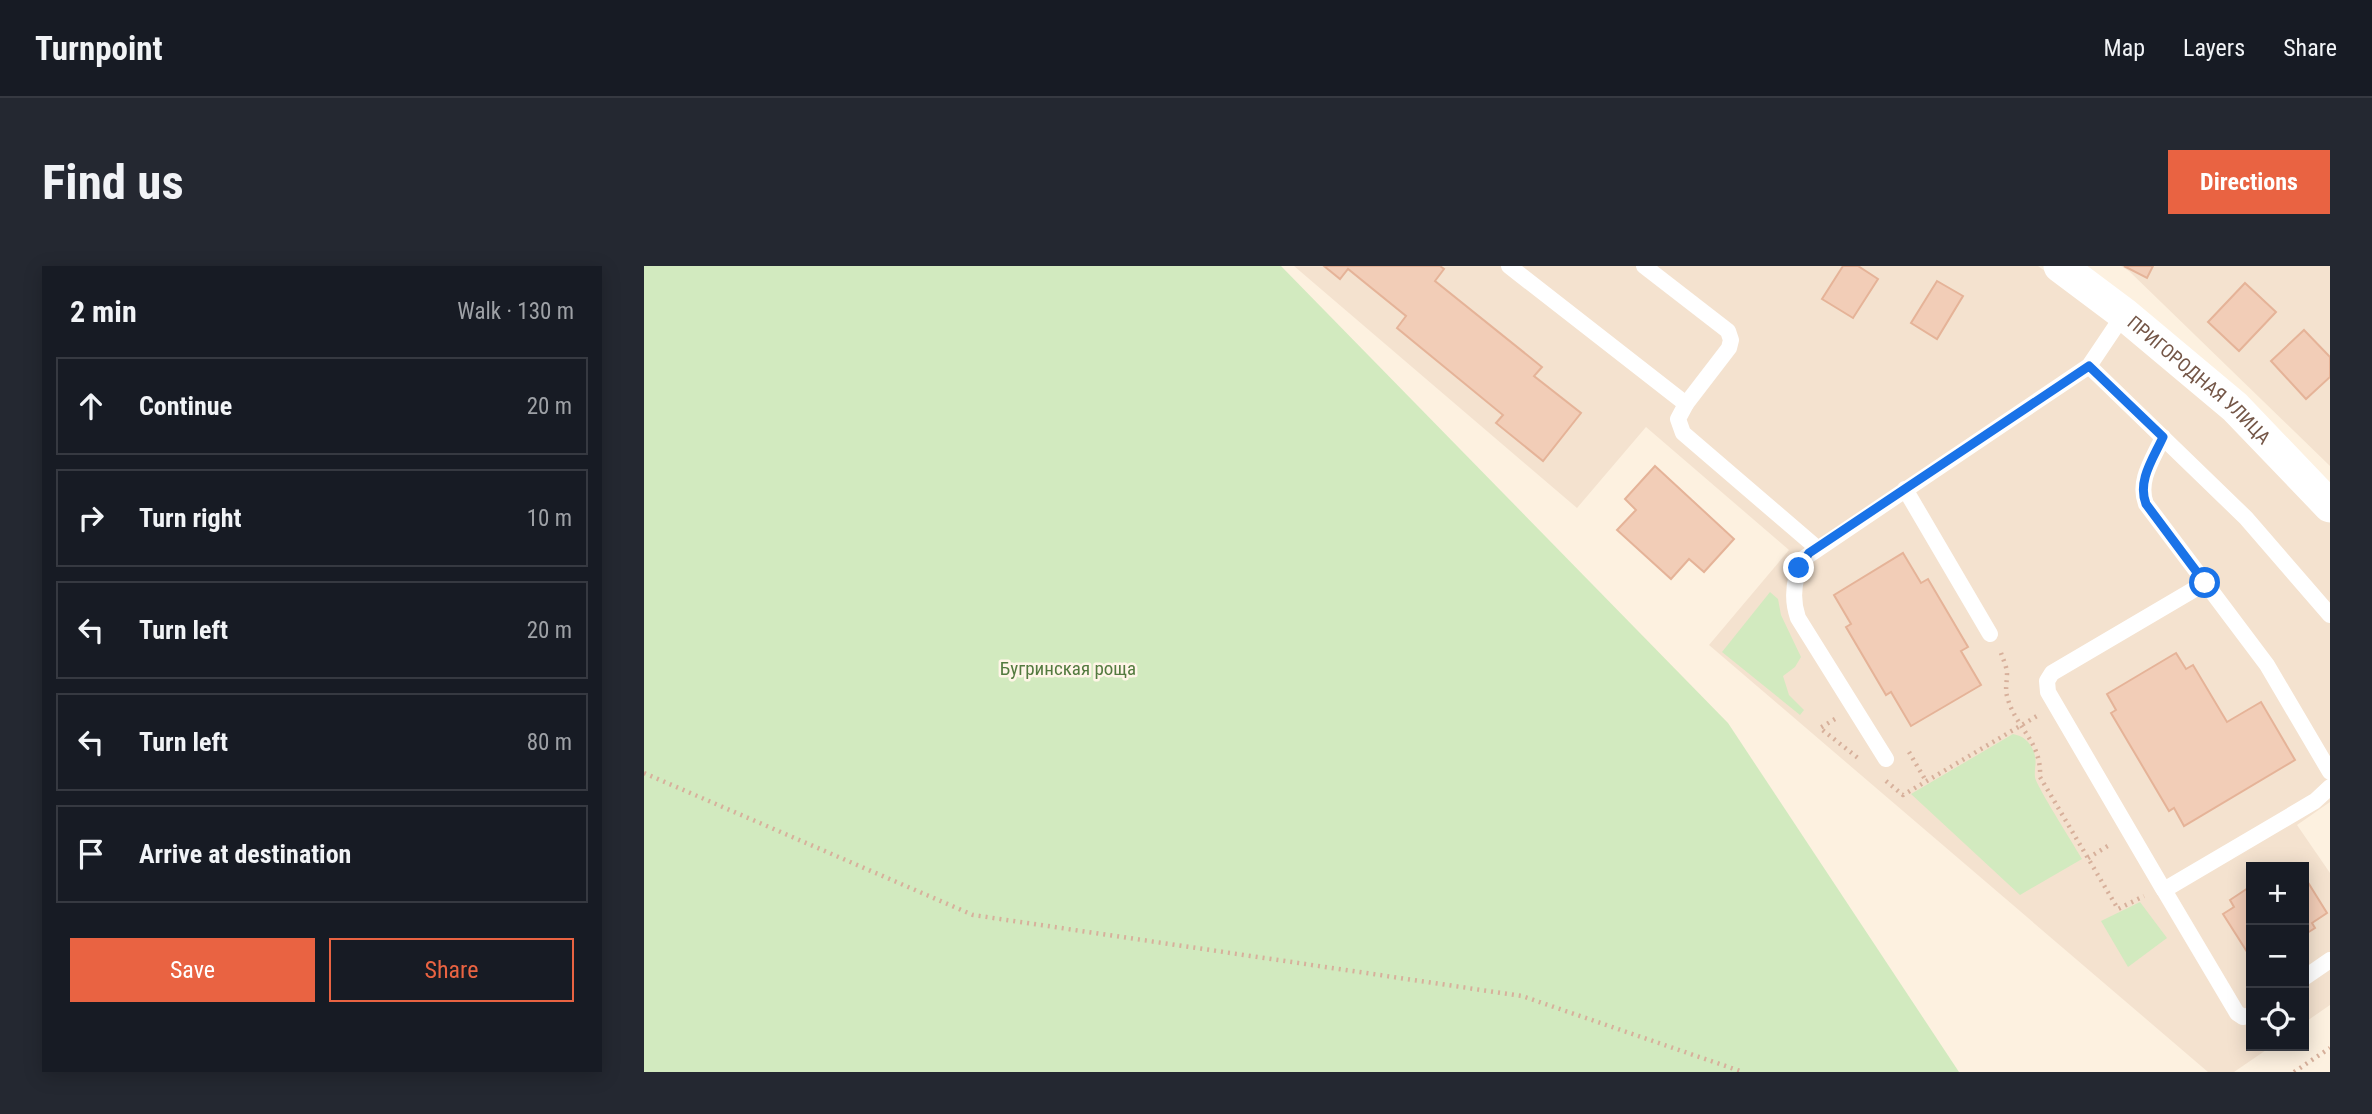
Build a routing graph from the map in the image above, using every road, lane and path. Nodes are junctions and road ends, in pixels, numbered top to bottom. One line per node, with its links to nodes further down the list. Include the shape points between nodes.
1 (1509, 266): 6 (lane)
2 (1644, 266): 6 (lane, via 1728,331 1731,340)
3 (2074, 270): 4 (street, ПРИГОРОДНАЯ УЛИЦА)
4 (2124, 314): 5 (lane); 9 (street, ПРИГОРОДНАЯ УЛИЦА, via 2235,407)
5 (2089, 366): 7 (lane); 8 (lane)
6 (1686, 404): 10 (lane, via 1678,419 1683,433)
7 (2163, 437): 11 (lane, via 2142,494); 12 (lane, via 2246,518)
8 (1905, 489): 10 (lane); 13 (lane)
9 (2330, 506)
10 (1817, 548): 15 (lane, via 1799,568 1793,603)
11 (2205, 583): 14 (lane, via 2052,673 2048,692); 19 (lane, via 2267,665)
12 (2330, 615)
13 (1990, 634): 16 (path, via 2007,671 2006,693)
14 (2056, 705): 16 (path); 23 (lane)
15 (1854, 707): 17 (lane); 18 (path, via 1820,728)
16 (2021, 725): 21 (path, via 1903,794); 23 (path, via 2037,751 2040,777 2118,909)
17 (1886, 759)
18 (1862, 761)
19 (2330, 772)
20 (644, 773): 28 (path, via 973,915 1522,996)
21 (1883, 778)
22 (2330, 787): 23 (lane, via 2315,801)
23 (2163, 888): 26 (lane, via 2237,1013)
24 (2330, 960): 25 (lane)
25 (2309, 975)
26 (2246, 1016)
27 (2330, 1048): 29 (path)
28 (1743, 1072)
29 (2294, 1072)

